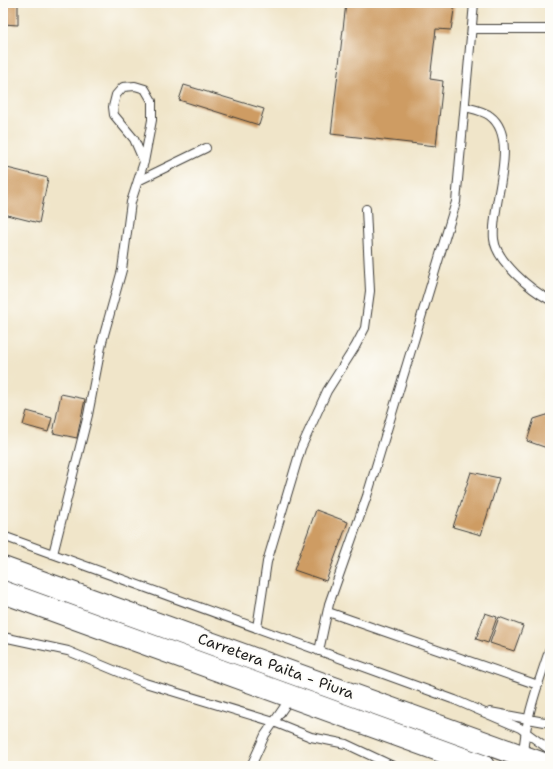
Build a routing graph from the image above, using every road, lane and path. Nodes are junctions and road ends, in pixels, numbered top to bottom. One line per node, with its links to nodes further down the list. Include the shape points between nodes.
1 (474, 3): 3 (lane)
2 (550, 28): 3 (lane)
3 (472, 29): 4 (lane)
4 (465, 107): 9 (lane, via 490,115 504,136 504,157 494,240 503,261 520,278); 14 (lane, via 456,202 367,496)
5 (206, 148): 7 (lane)
6 (144, 162): 6 (lane, via 152,120 152,101 145,89 136,86 123,88 116,95 114,115 134,140); 7 (lane)
7 (138, 182): 11 (lane, via 131,202 122,270 102,342 88,415)
8 (366, 209): 15 (lane, via 370,291 364,328 327,391 301,448 267,562)
9 (550, 300)
10 (3, 536): 11 (lane)
11 (53, 554): 15 (lane)
12 (3, 568): 27 (highway, Carretera Paita - Piura)
13 (3, 592): 20 (highway, Carretera Paita - Piura)
14 (328, 612): 18 (lane); 19 (lane)
15 (256, 628): 18 (lane)
16 (3, 637): 23 (lane, via 68,651 145,683)
17 (550, 648): 19 (lane)
18 (319, 651): 21 (lane)
19 (538, 685): 22 (lane)
20 (292, 697): 23 (lane); 30 (highway, Carretera Paita - Piura)
21 (478, 710): 22 (lane); 25 (lane)
22 (528, 718): 24 (lane); 25 (lane)
23 (274, 722): 28 (lane); 29 (lane, via 311,737 346,744)
24 (550, 723)
25 (525, 732): 26 (lane); 27 (lane)
26 (550, 750)
27 (523, 756): 31 (highway, Carretera Paita - Piura)
28 (250, 766)
29 (393, 766)
30 (483, 766)
31 (549, 766)

